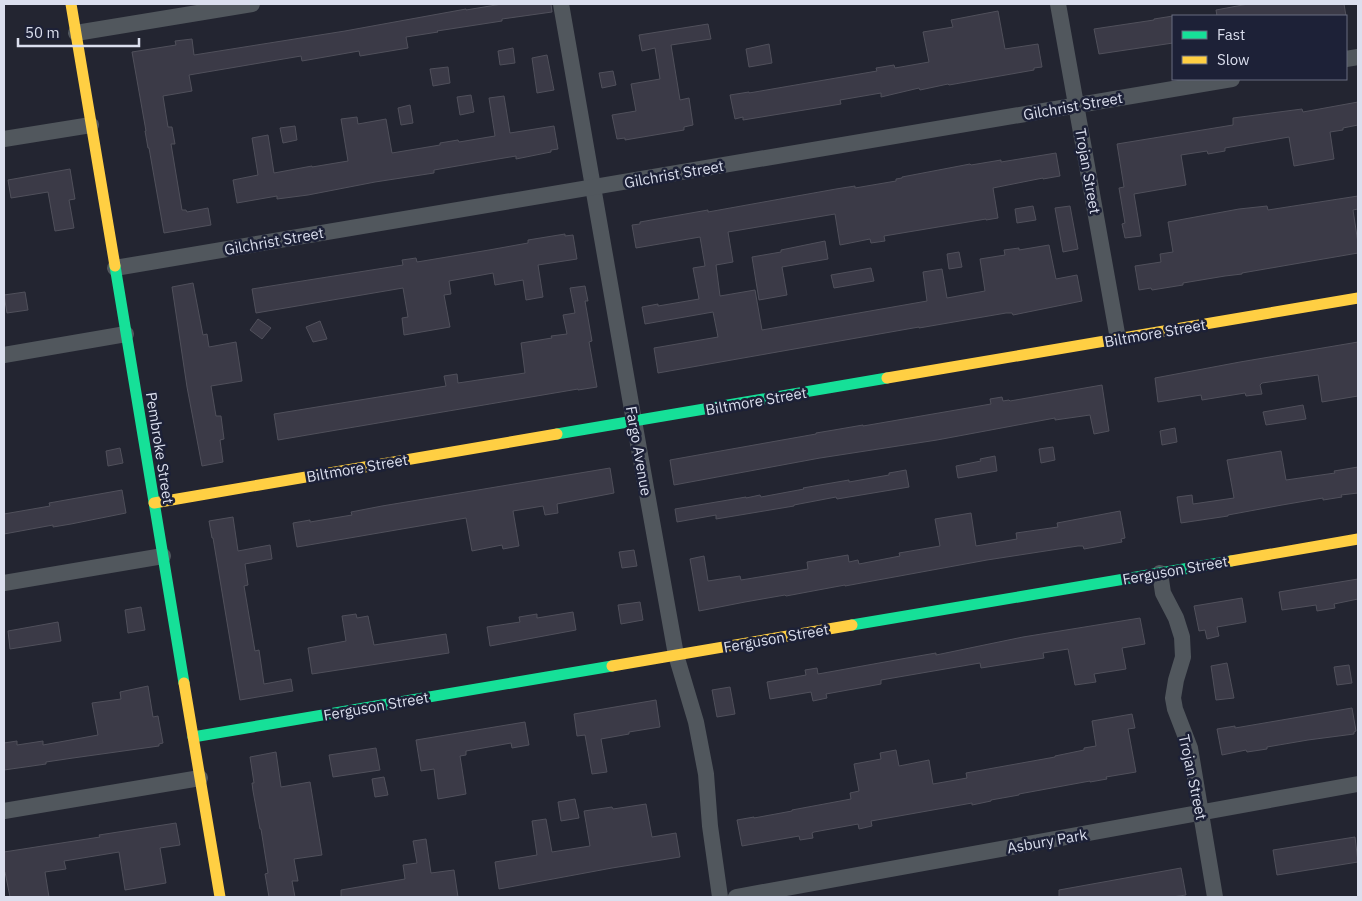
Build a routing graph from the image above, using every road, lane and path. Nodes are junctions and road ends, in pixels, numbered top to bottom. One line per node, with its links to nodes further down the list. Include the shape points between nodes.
1 (71, 4): 5 (street, Pembroke Street)
2 (252, 4): 5 (street)
3 (561, 4): 10 (street, Fargo Avenue)
4 (1058, 4): 7 (street, Trojan Street)
5 (76, 34): 8 (street, Pembroke Street)
6 (1226, 80): 7 (street, Gilchrist Street)
7 (1076, 105): 10 (street, Gilchrist Street); 14 (street, Trojan Street)
8 (91, 124): 9 (street); 11 (street, Pembroke Street)
9 (4, 140)
10 (593, 187): 11 (street, Gilchrist Street); 16 (street, Fargo Avenue)
11 (115, 268): 13 (street, Pembroke Street)
12 (1358, 298): 14 (street, Biltmore Street)
13 (126, 334): 15 (street); 17 (street, Pembroke Street)
14 (1118, 339): 16 (street, Biltmore Street)
15 (4, 355)
16 (634, 422): 17 (street, Biltmore Street); 22 (street, Fargo Avenue)
17 (154, 503): 19 (street, Pembroke Street)
18 (1358, 539): 20 (street, Ferguson Street)
19 (163, 556): 21 (street); 23 (street, Pembroke Street)
20 (1160, 573): 22 (street, Ferguson Street); 27 (street, Trojan Street, via 1163,593 1182,637 1184,658 1173,698 1190,748)
21 (4, 583)
22 (676, 655): 23 (street, Ferguson Street); 29 (street, Fargo Avenue, via 696,722 706,774)
23 (193, 737): 24 (street, Pembroke Street)
24 (200, 778): 26 (street); 28 (street, Pembroke Street)
25 (1358, 784): 27 (street, Asbury Park)
26 (4, 811)
27 (1201, 813): 30 (street, Asbury Park); 31 (street, Trojan Street)
28 (220, 897)
29 (720, 897)
30 (736, 897)
31 (1215, 897)

